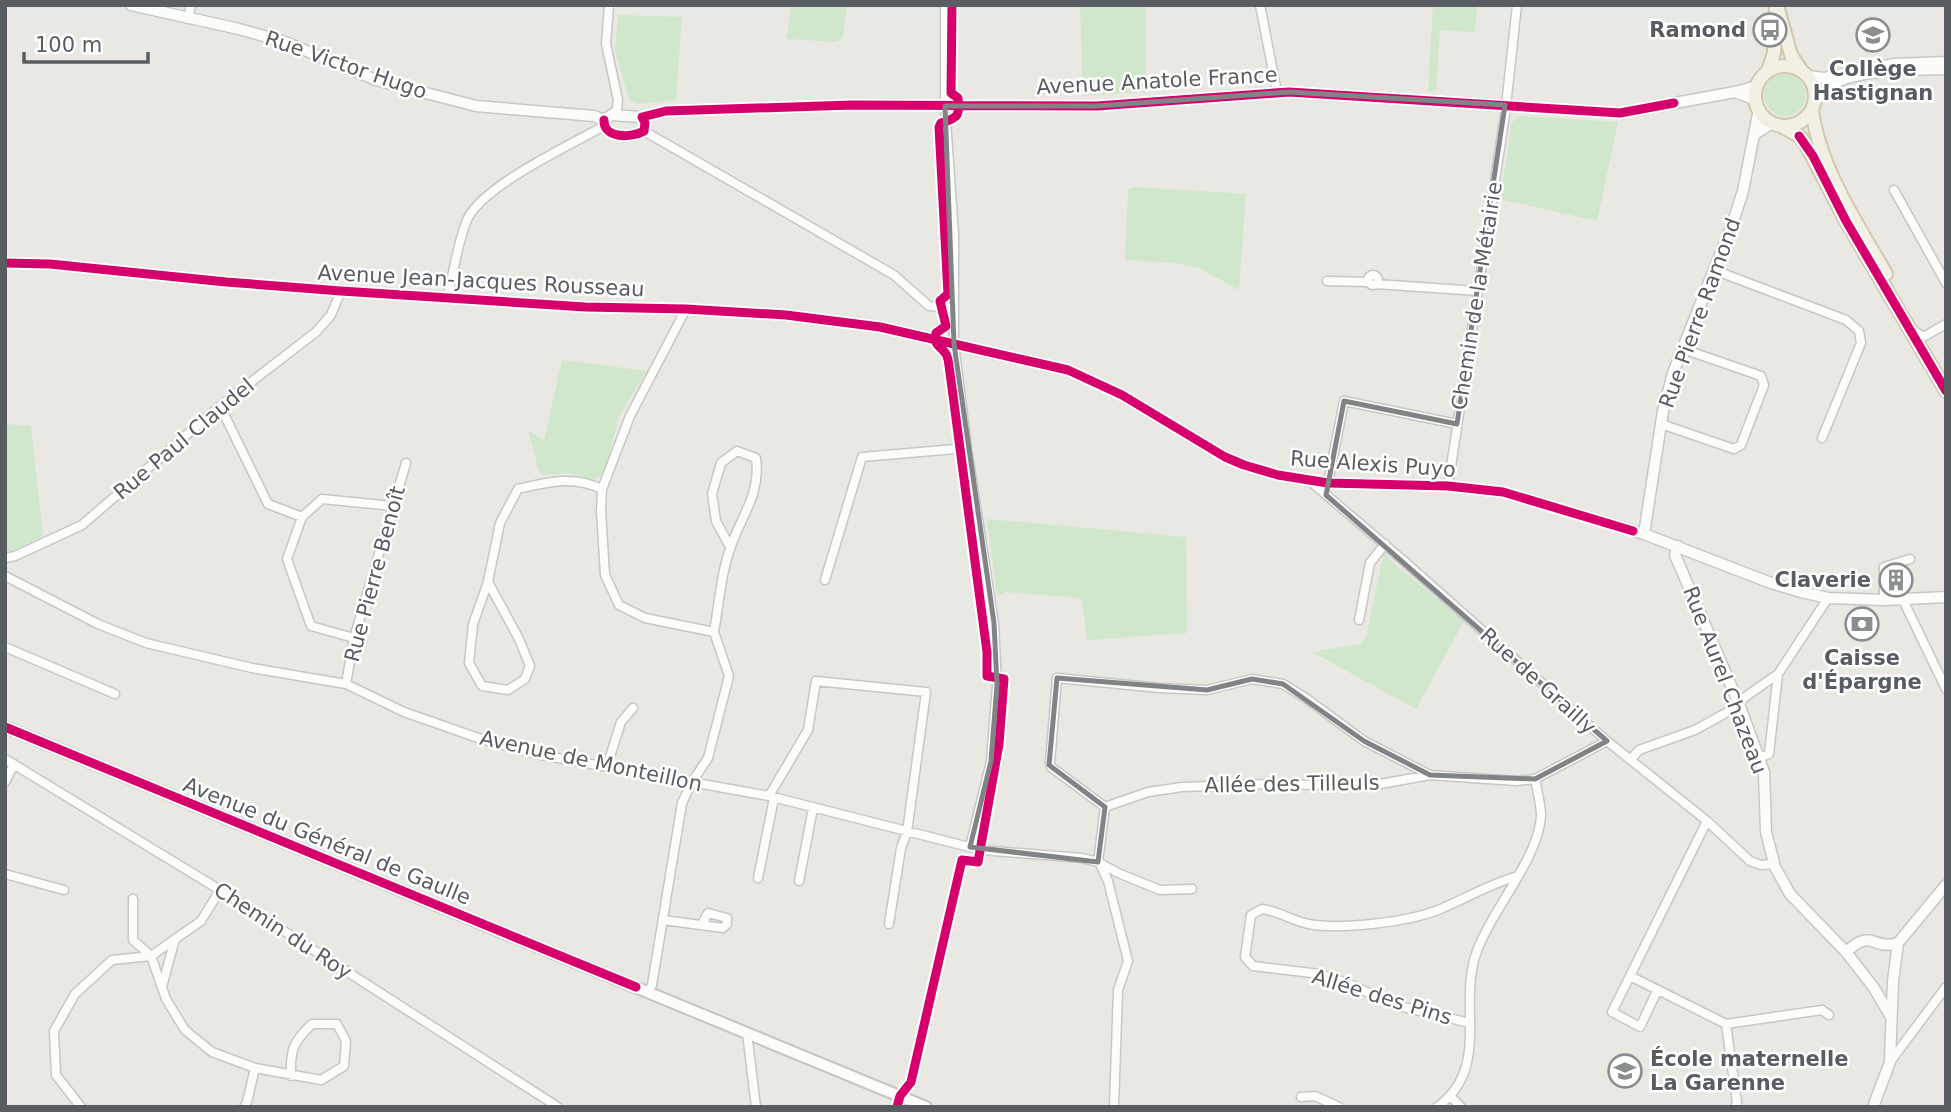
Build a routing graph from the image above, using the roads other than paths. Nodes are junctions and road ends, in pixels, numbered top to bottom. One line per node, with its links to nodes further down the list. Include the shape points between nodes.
1 (131, 5): 8 (street, Rue Victor Hugo)
2 (191, 5): 8 (street)
3 (609, 5): 21 (street, via 606,44 618,100)
4 (945, 5): 17 (street)
5 (1261, 5): 14 (street)
6 (1517, 5): 18 (street, Chemin de la Métairie)
7 (1776, 5): 11 (main road, via 1774,53); 12 (main road, via 1791,55)
8 (188, 19): 21 (street, Rue Victor Hugo, via 285,42 376,80 475,106)
9 (1946, 62): 12 (street, via 1894,64 1824,78)
10 (1946, 69): 19 (street, via 1894,71 1841,81 1828,88)
11 (1768, 71): 12 (main road, via 1784,66); 13 (main road)
12 (1805, 73): 19 (main road, via 1816,93)
13 (1757, 86): 15 (street, Avenue Anatole France); 16 (main road)
14 (1277, 92): 17 (street, Avenue Anatole France, via 1097,106); 18 (street, Avenue Anatole France)
15 (1735, 92): 16 (street); 18 (street, Avenue Anatole France, via 1620,113)
16 (1757, 104): 22 (main road); 24 (street, Rue Pierre Ramond)
17 (945, 106): 20 (street, Avenue Anatole France, via 852,104 666,111); 33 (street)
18 (1505, 106): 31 (street, Chemin de la Métairie)
19 (1814, 106): 22 (main road, via 1798,123); 37 (main road, via 1819,140 1834,178)
20 (642, 117): 21 (street, Avenue Anatole France); 23 (street)
21 (606, 120): 23 (street, via 607,132 616,135 636,136); 32 (street, via 485,197 468,218)
22 (1775, 124): 24 (street); 36 (main road, via 1799,135 1805,144)
23 (644, 131): 33 (street, via 894,275 929,306)
24 (1755, 134): 27 (street, Rue Pierre Ramond, via 1743,191)
25 (1894, 190): 29 (street)
26 (5, 263): 30 (street, Avenue Jean-Jacques Rousseau)
27 (1714, 270): 39 (street, Rue Pierre Ramond); 45 (street, via 1846,320 1859,331 1861,343)
28 (1327, 281): 31 (street)
29 (1946, 283)
30 (341, 291): 32 (street, Avenue Jean-Jacques Rousseau); 42 (street, Rue Paul Claudel, via 331,315 316,332)
31 (1478, 291): 43 (street, Chemin de la Métairie)
32 (447, 298): 34 (street, Avenue Jean-Jacques Rousseau)
33 (954, 308): 38 (street)
34 (686, 309): 38 (street, Avenue Jean-Jacques Rousseau, via 880,327); 51 (street, via 629,416)
35 (1946, 324): 37 (street)
36 (1907, 326): 37 (street); 41 (main road)
37 (1923, 337): 40 (main road)
38 (954, 344): 46 (street); 48 (street, Rue Alexis Puyo, via 1068,370 1122,395 1225,457)
39 (1683, 349): 44 (street, Rue Pierre Ramond); 44 (street, via 1761,376 1764,385 1741,445 1734,449)
40 (1946, 378)
41 (1946, 391)
42 (220, 406): 53 (street, via 268,504); 58 (street, Rue Paul Claudel, via 82,525)
43 (1457, 424): 49 (street, via 1345,401); 50 (street, Chemin de la Métairie)
44 (1661, 424): 54 (street, Rue Pierre Ramond)
45 (1822, 438)
46 (967, 448): 61 (street, via 862,457); 93 (street, via 994,623 997,685 991,761)
47 (406, 463): 52 (street, Rue Pierre Benoît)
48 (1310, 481): 49 (street, Rue Alexis Puyo); 55 (street, Rue de Grailly)
49 (1328, 483): 50 (street, Rue Alexis Puyo)
50 (1448, 486): 54 (street, Rue Alexis Puyo, via 1532,499)
51 (602, 489): 62 (street, via 580,481 554,480 518,489 500,523); 68 (street, via 605,575 619,605 645,618)
52 (393, 506): 53 (street, via 322,499); 69 (street, Rue Pierre Benoît)
53 (302, 517): 69 (street, via 287,559 311,626)
54 (1644, 534): 56 (street, Rue Alexis Puyo)
55 (1385, 544): 67 (street, via 1370,563); 78 (street, Rue de Grailly)
56 (1678, 546): 64 (street, Rue Alexis Puyo, via 1771,583); 75 (street, Rue Aurel Chazeau, via 1675,555)
57 (730, 547): 57 (street, via 759,475 756,458 737,451 721,463 712,495 716,522); 68 (street)
58 (5, 558)
59 (1910, 559): 65 (street, via 1884,568)
60 (5, 576): 72 (street, Avenue de Monteillon, via 146,643)
61 (825, 580)
62 (488, 582): 62 (street, via 473,624 469,663 482,686 508,690 524,679 530,666)
63 (1946, 597): 66 (street, Rue Alexis Puyo)
64 (1828, 598): 65 (street, Rue Alexis Puyo); 71 (street)
65 (1884, 600): 66 (street, Rue Alexis Puyo)
66 (1903, 600): 73 (street)
67 (1359, 620)
68 (714, 632): 87 (street, via 729,676 708,758)
69 (354, 638): 72 (street, Rue Pierre Benoît)
70 (5, 647): 74 (street)
71 (1778, 674): 75 (street); 79 (street, via 1769,754)
72 (346, 684): 83 (street, Avenue de Monteillon, via 404,712 481,740)
73 (1946, 689)
74 (115, 694)
75 (1739, 704): 79 (street, Rue Aurel Chazeau); 81 (street, via 1695,730 1639,750)
76 (633, 708): 83 (street, via 621,722)
77 (5, 727): 116 (main road, Avenue du Général de Gaulle)
78 (1607, 741): 81 (street, Rue de Grailly); 85 (street)
79 (1759, 758): 95 (street, Rue Aurel Chazeau, via 1764,772 1766,832)
80 (5, 759): 82 (street, Chemin du Roy)
81 (1630, 759): 91 (street, Rue de Grailly)
82 (14, 764): 86 (street); 102 (street, Chemin du Roy)
83 (607, 766): 87 (street, Avenue de Monteillon)
84 (1430, 775): 85 (street, Allée des Tilleuls); 89 (street, Allée des Tilleuls, via 1369,786 1182,787 1148,792); 89 (street, via 1364,741 1283,684 1252,679 1206,690 1057,678 1051,767)
85 (1535, 779): 97 (street, via 1541,816)
86 (5, 782)
87 (692, 782): 88 (street, Avenue de Monteillon); 105 (street, via 682,803)
88 (772, 797): 90 (street, Avenue de Monteillon); 92 (street, via 808,730 816,681 926,692); 98 (street)
89 (1105, 807): 94 (street)
90 (813, 808): 92 (street, Avenue de Monteillon); 99 (street)
91 (1707, 821): 95 (street, Rue de Grailly, via 1750,861); 112 (street)
92 (907, 832): 93 (street, Avenue de Monteillon); 106 (street)
93 (970, 847): 94 (street, Avenue de Monteillon)
94 (1098, 862): 101 (street, Avenue de Monteillon, via 1160,890); 132 (street, via 1108,881 1128,961 1118,990)
95 (1774, 863): 110 (street, Rue Aurel Chazeau, via 1790,894)
96 (5, 874): 103 (street)
97 (1518, 876): 119 (street, via 1475,957); 119 (street, Allée des Pins, via 1489,884 1437,911 1405,918 1328,926 1262,909 1251,915 1245,957 1252,966 1320,974 1395,1005)
98 (758, 877)
99 (799, 881)
100 (1946, 885): 109 (street)
101 (1192, 889)
102 (220, 890): 108 (street, via 201,921); 130 (street, Chemin du Roy)
103 (64, 891)
104 (133, 899): 111 (street, via 133,940)
105 (663, 920): 107 (street); 116 (street)
106 (889, 924)
107 (706, 925)
108 (175, 939): 111 (street); 114 (street)
109 (1898, 943): 110 (street, via 1860,940); 118 (street)
110 (1846, 952): 118 (street, Rue Aurel Chazeau)
111 (151, 956): 114 (street); 128 (street, via 112,960 75,994 54,1031 56,1075)
112 (1630, 976): 115 (street); 115 (street, via 1612,1012 1640,1027)
113 (1946, 987): 122 (street)
114 (162, 988): 123 (street, via 185,1030 212,1052)
115 (1657, 991): 120 (street)
116 (648, 992): 121 (main road, Avenue du Général de Gaulle)
117 (1829, 1014): 120 (street, via 1822,1010)
118 (1891, 1017): 122 (street)
119 (1470, 1023): 126 (street, via 1466,1070)
120 (1727, 1024): 136 (street)
121 (747, 1033): 127 (main road, Avenue du Général de Gaulle); 131 (street)
122 (1890, 1062): 137 (street)
123 (255, 1068): 124 (street); 129 (street)
124 (291, 1076): 124 (street, via 321,1080 344,1066 346,1041 337,1024 312,1024 298,1037 290,1055)
125 (1301, 1097): 133 (street, via 1315,1096)
126 (1451, 1097): 134 (street); 135 (street)
127 (919, 1105)
128 (81, 1107)
129 (244, 1107)
130 (558, 1107)
131 (756, 1107)
132 (1114, 1107)
133 (1339, 1107)
134 (1437, 1107)
135 (1461, 1107)
136 (1735, 1107)
137 (1873, 1107)

